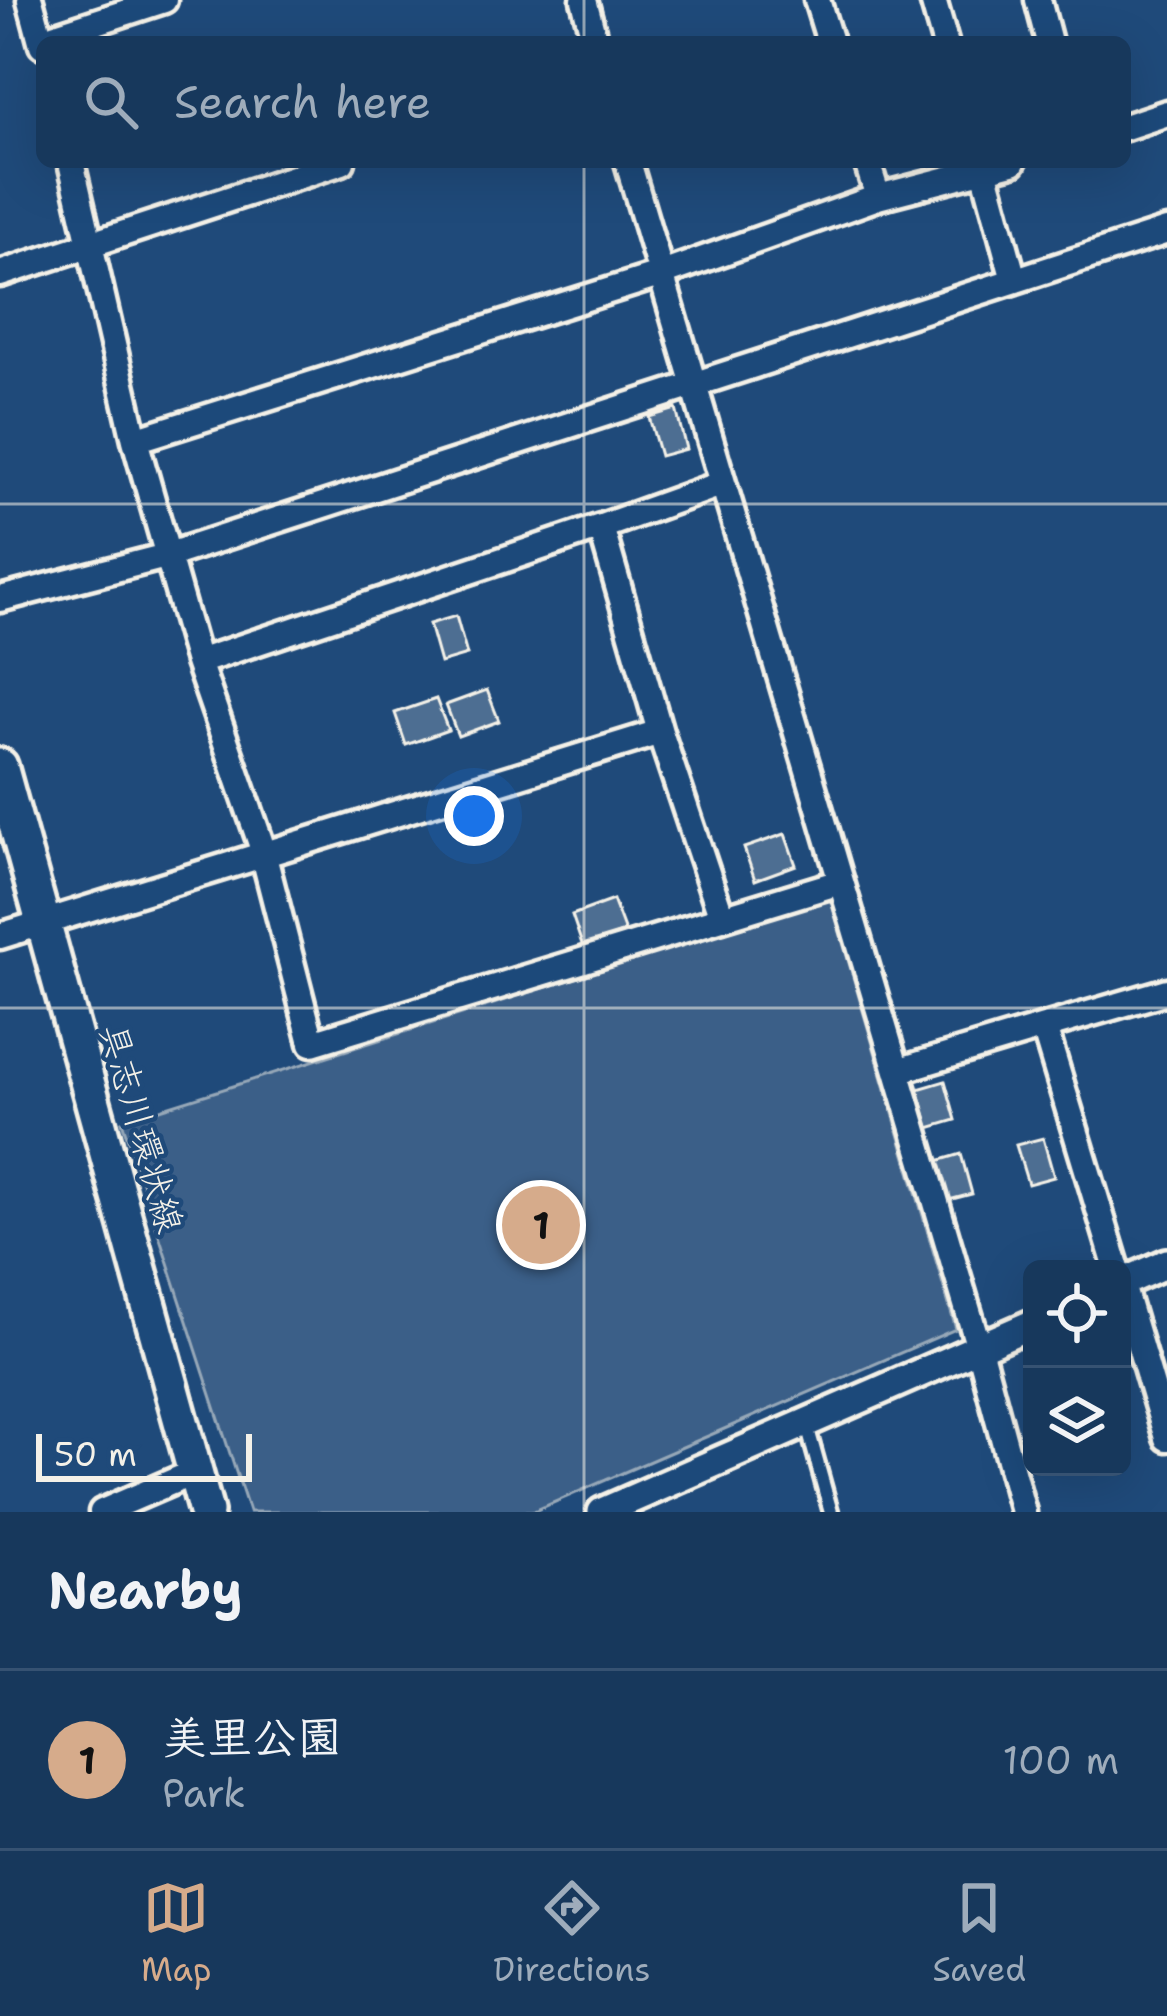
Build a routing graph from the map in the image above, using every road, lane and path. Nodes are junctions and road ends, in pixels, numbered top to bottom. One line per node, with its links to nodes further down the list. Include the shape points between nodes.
1 (30, 0): 7 (street)
2 (164, 0): 8 (street)
3 (584, 0): 9 (street)
4 (817, 0): 10 (street)
5 (933, 0): 11 (street)
6 (1038, 0): 12 (street)
7 (39, 36)
8 (59, 36)
9 (593, 36)
10 (828, 36)
11 (944, 36)
12 (1047, 36)
13 (1167, 112): 14 (street)
14 (1131, 125)
15 (73, 168): 23 (street)
16 (324, 168): 23 (street)
17 (630, 168): 25 (street)
18 (869, 168): 21 (street)
19 (976, 168): 21 (street)
20 (984, 168): 26 (street)
21 (878, 196): 25 (street)
22 (1167, 231): 26 (street)
23 (92, 245): 24 (street); 28 (street)
24 (0, 274)
25 (659, 275): 27 (street); 28 (street)
26 (1014, 280): 27 (street)
27 (691, 383): 29 (street); 31 (street)
28 (135, 440): 31 (street)
29 (721, 484): 30 (street); 37 (street)
30 (601, 526): 33 (street); 34 (street)
31 (166, 556): 32 (street); 33 (street)
32 (0, 599)
33 (198, 662): 36 (street)
34 (660, 732): 36 (street); 38 (street)
35 (0, 766): 39 (main road, 具志川環状線)
36 (264, 855): 38 (street, via 312,1042); 39 (street)
37 (840, 882): 38 (street); 43 (street)
38 (722, 918)
39 (44, 922): 40 (street); 52 (main road, 具志川環状線)
40 (0, 936)
41 (1167, 991): 42 (street)
42 (1044, 1027): 43 (street); 44 (street)
43 (897, 1071): 49 (street)
44 (1114, 1260)
45 (1167, 1263): 46 (street)
46 (1131, 1280)
47 (1131, 1315): 51 (street)
48 (1023, 1328): 49 (street)
49 (979, 1348): 50 (street); 57 (street)
50 (806, 1422): 55 (street); 56 (lane)
51 (1167, 1438)
52 (197, 1471): 53 (street); 54 (main road, 具志川環状線)
53 (102, 1512)
54 (206, 1512)
55 (602, 1512)
56 (832, 1512)
57 (1024, 1512)

